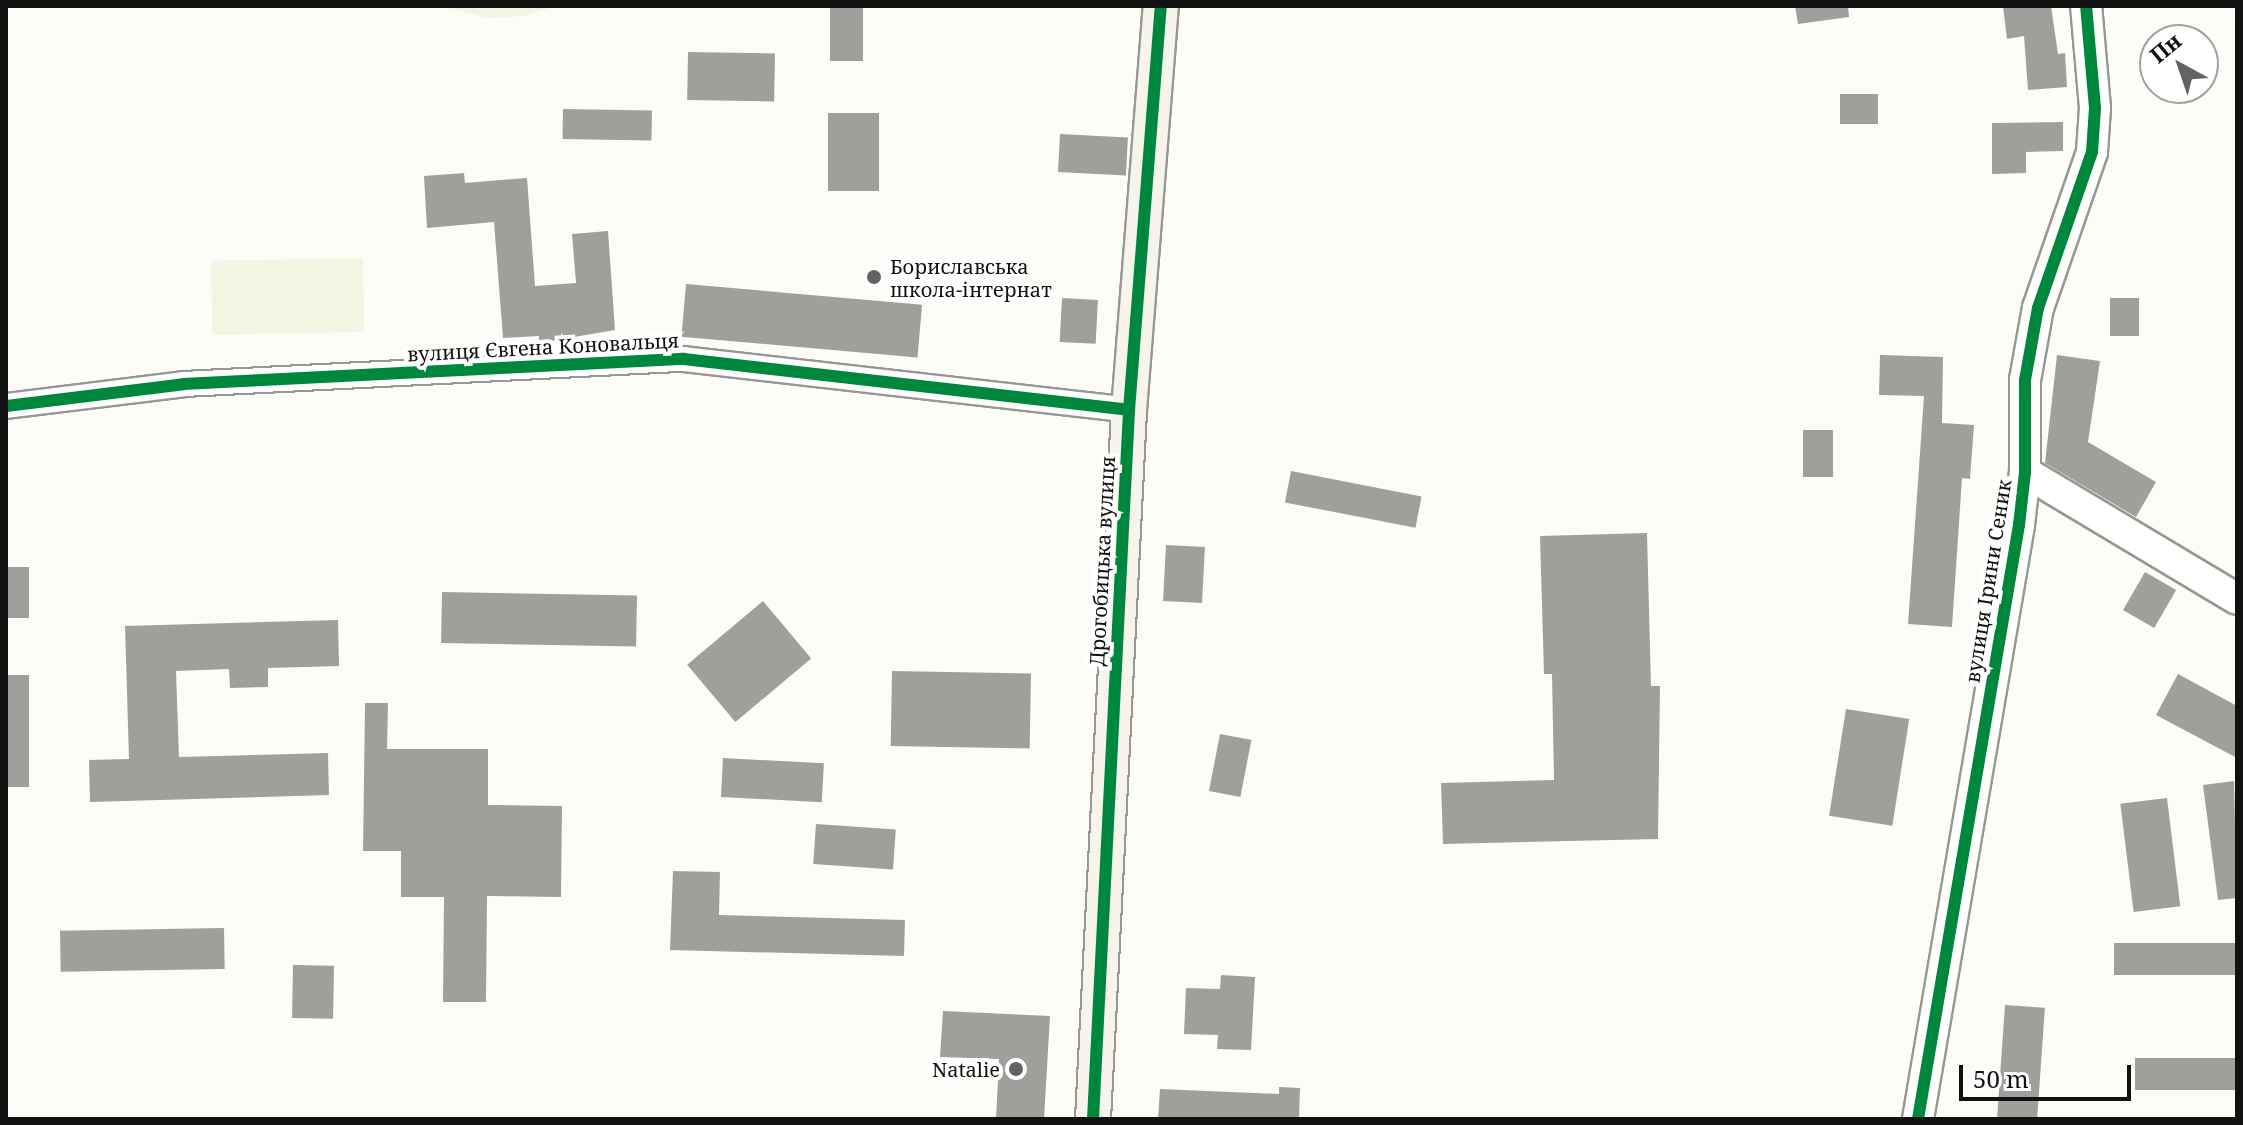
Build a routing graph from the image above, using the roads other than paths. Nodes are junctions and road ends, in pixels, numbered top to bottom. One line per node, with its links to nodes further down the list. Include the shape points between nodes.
1 (1161, 6): 4 (main road, Дрогобицька вулиця)
2 (2086, 6): 5 (street, вулиця Ірини Сеник, via 2095,108 2092,152 2038,308 2025,380)
3 (6, 406): 4 (street, вулиця Євгена Коновальця, via 184,384 683,359)
4 (1129, 410): 7 (main road, Дрогобицька вулиця)
5 (2025, 472): 6 (street); 8 (street, вулиця Ірини Сеник)
6 (2237, 599)
7 (1093, 1119)
8 (1918, 1119)

